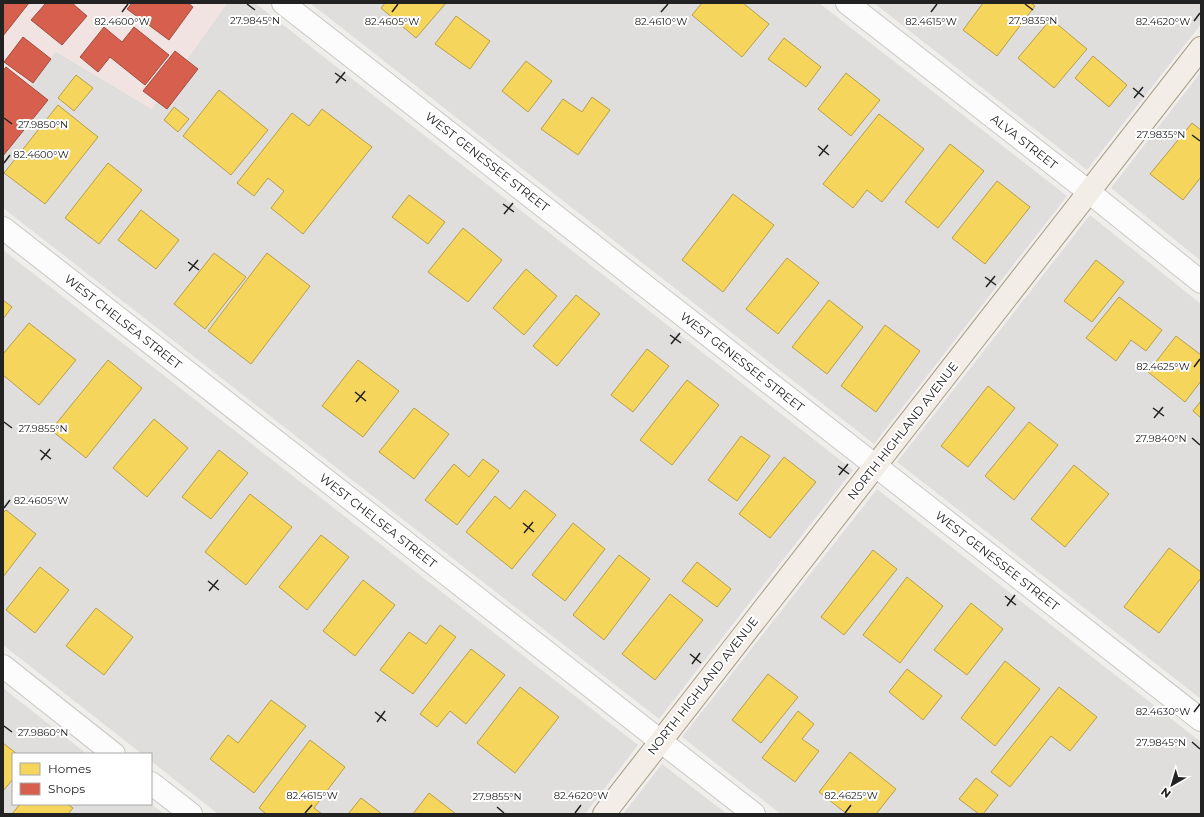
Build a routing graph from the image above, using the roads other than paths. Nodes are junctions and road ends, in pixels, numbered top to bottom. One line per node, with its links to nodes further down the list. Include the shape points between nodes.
1 (283, 3): 7 (street, WEST GENESSEE STREET)
2 (847, 3): 4 (street, ALVA STREET)
3 (1201, 48): 4 (main road, NORTH HIGHLAND AVENUE)
4 (1089, 192): 6 (street, ALVA STREET); 7 (main road, NORTH HIGHLAND AVENUE)
5 (3, 228): 10 (street, WEST CHELSEA STREET)
6 (1201, 282)
7 (875, 466): 9 (street, WEST GENESSEE STREET); 10 (main road, NORTH HIGHLAND AVENUE)
8 (3, 666): 11 (street)
9 (1201, 720)
10 (660, 741): 14 (main road, NORTH HIGHLAND AVENUE); 15 (street, WEST CHELSEA STREET)
11 (113, 753)
12 (152, 784): 13 (street)
13 (191, 814)
14 (604, 814)
15 (754, 814)

